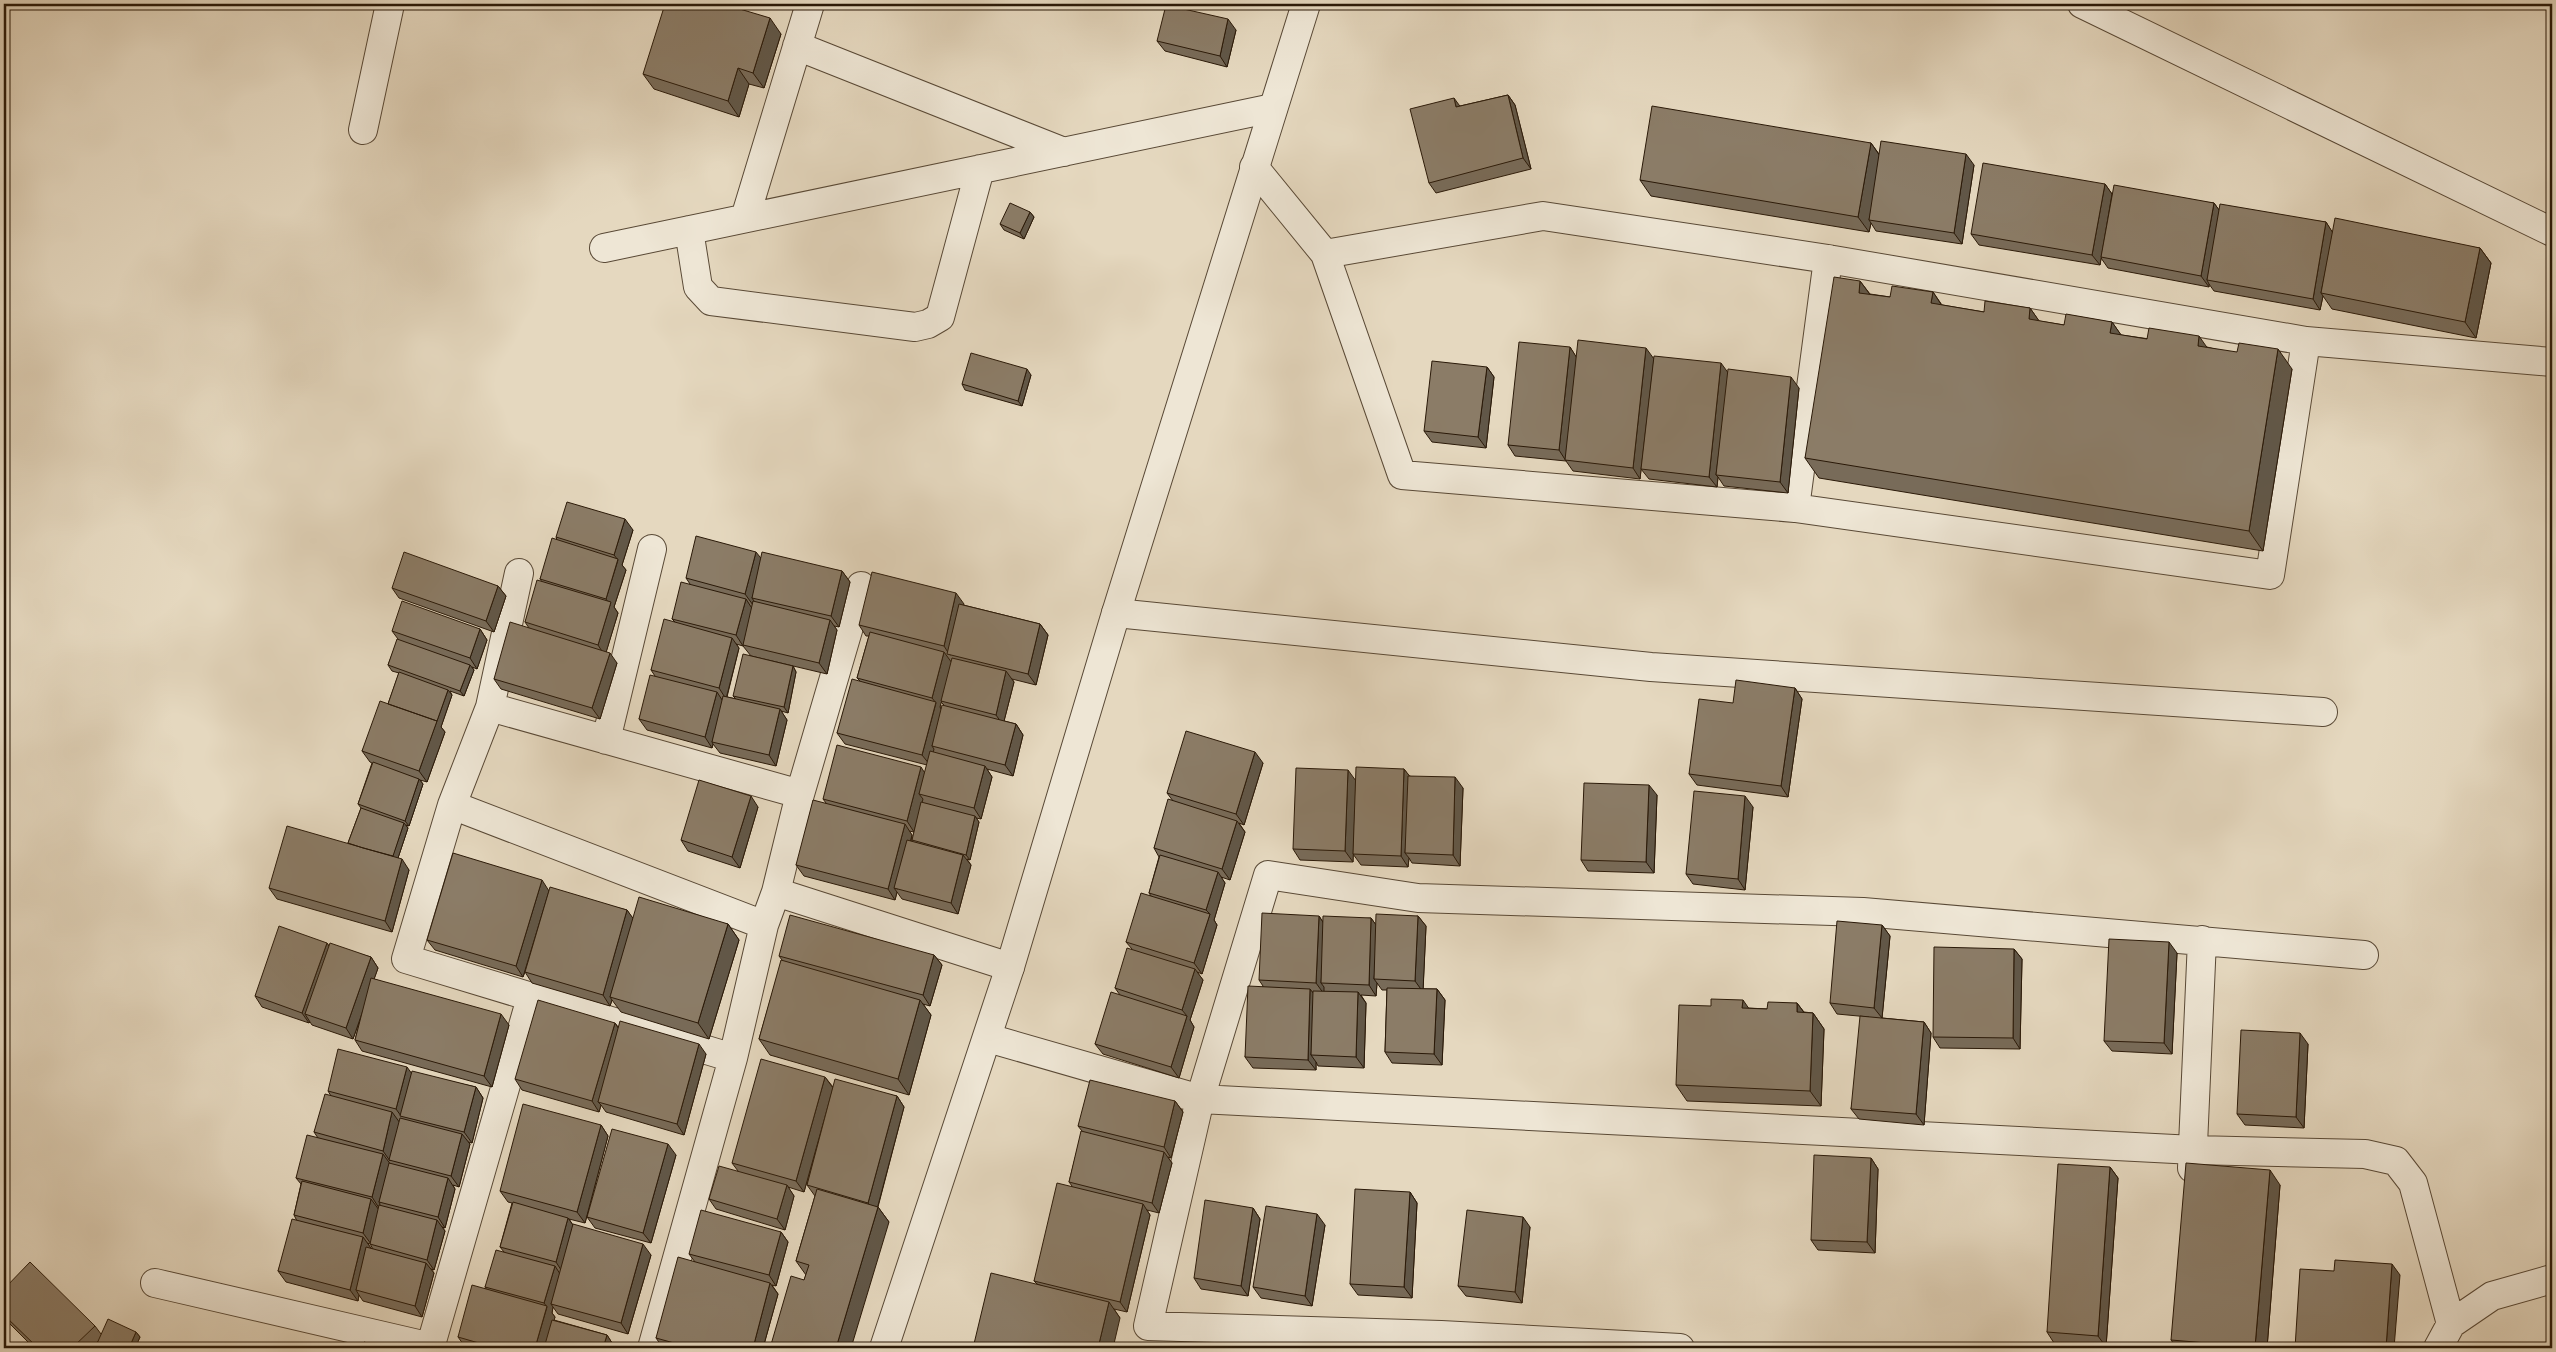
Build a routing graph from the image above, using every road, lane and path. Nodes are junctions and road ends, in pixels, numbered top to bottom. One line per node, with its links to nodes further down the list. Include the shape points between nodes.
1 (390, 4): 7 (street)
2 (810, 4): 5 (street)
3 (1306, 4): 6 (street)
4 (2082, 4): 13 (street)
5 (797, 46): 8 (street); 11 (street)
6 (1273, 108): 8 (street); 9 (street)
7 (362, 130)
8 (1064, 152): 10 (street)
9 (1254, 167): 15 (street); 23 (street)
10 (980, 170): 11 (street); 12 (street, via 940,317 915,327 711,302 698,287)
11 (744, 218): 12 (street)
12 (689, 230): 14 (street)
13 (2552, 232)
14 (604, 248)
15 (1325, 254): 16 (street, via 1543,216); 19 (street, via 1402,475)
16 (1828, 259): 17 (street); 19 (street)
17 (2306, 341): 18 (street); 19 (street, via 2270,575)
18 (2552, 362)
19 (1795, 508)
20 (652, 549): 26 (street)
21 (519, 573): 24 (street)
22 (861, 586): 27 (street)
23 (1116, 613): 25 (street, via 1650,667); 33 (street)
24 (490, 707): 26 (street); 28 (street)
25 (2323, 712)
26 (606, 740): 27 (street)
27 (800, 794): 29 (street)
28 (452, 805): 30 (street); 34 (street, via 406,959)
29 (776, 892): 30 (street); 33 (street)
30 (764, 925): 36 (street)
31 (2202, 940): 32 (street); 37 (street, via 1863,912 1418,898 1268,875); 38 (street)
32 (2364, 955)
33 (1010, 967): 35 (street)
34 (532, 998): 36 (street); 43 (street)
35 (988, 1038): 37 (street); 45 (street)
36 (733, 1058): 44 (street)
37 (1200, 1098): 38 (street); 46 (street, via 1148,1326 1441,1334)
38 (2194, 1150): 39 (street); 42 (street, via 2365,1154 2396,1161 2413,1183)
39 (2190, 1190)
40 (2552, 1279): 42 (street, via 2492,1296)
41 (155, 1283): 43 (street)
42 (2451, 1324): 47 (street)
43 (430, 1348)
44 (652, 1348)
45 (884, 1348)
46 (1680, 1348)
47 (2438, 1348)

